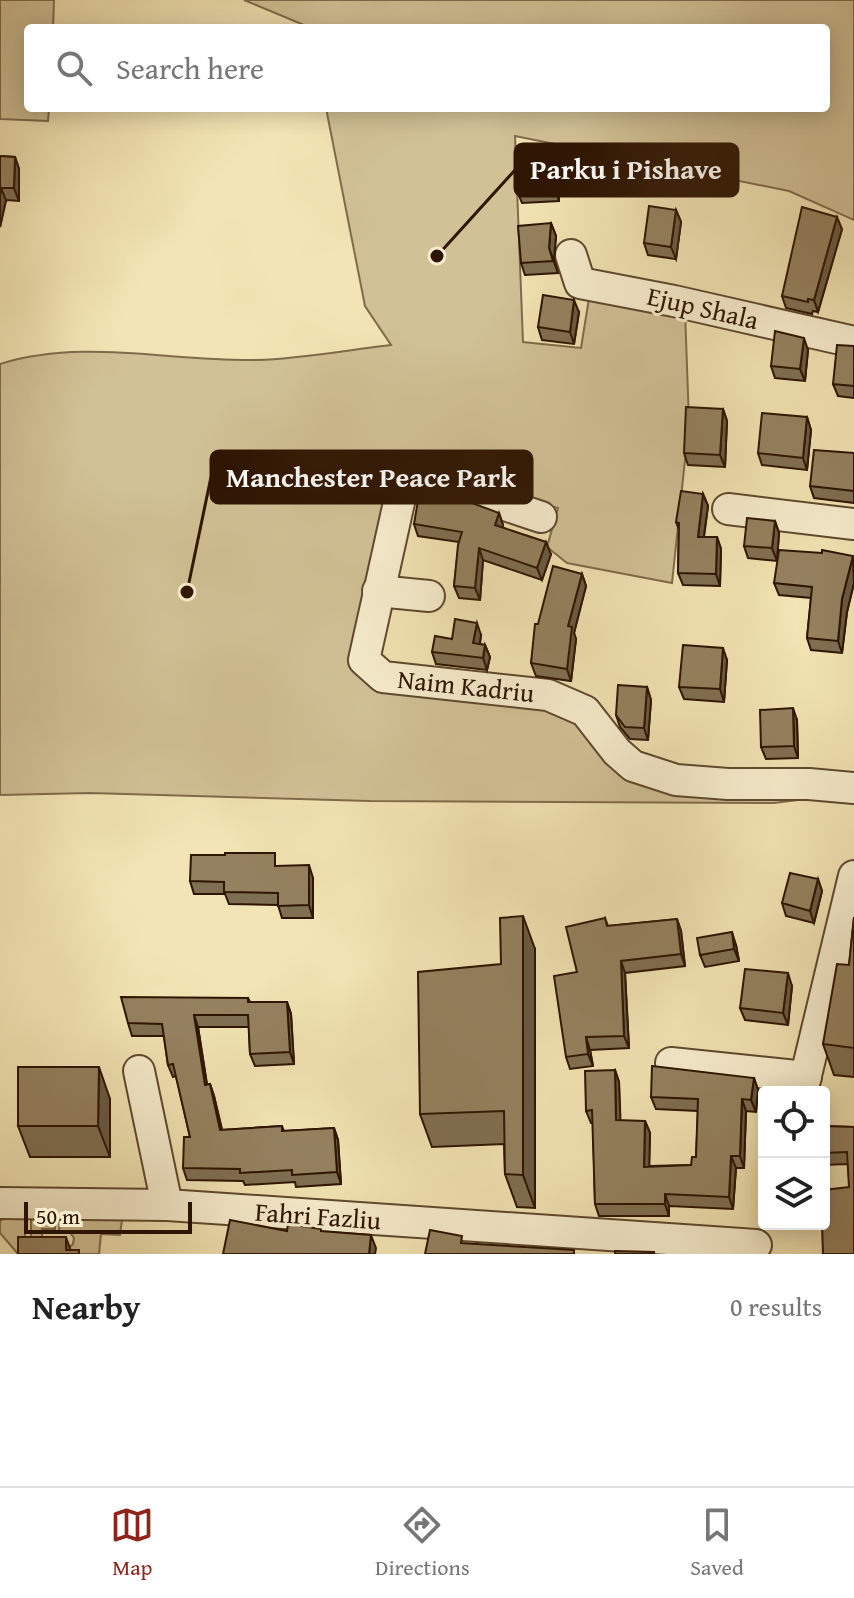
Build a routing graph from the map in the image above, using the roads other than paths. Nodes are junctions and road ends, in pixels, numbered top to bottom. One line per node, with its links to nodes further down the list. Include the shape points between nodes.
1 (571, 255): 2 (street, Ejup Shala, via 580,283)
2 (854, 342)
3 (728, 509): 5 (street)
4 (541, 517): 6 (street, Naim Kadriu, via 430,480 404,480)
5 (854, 524)
6 (378, 591): 7 (street); 8 (street, Naim Kadriu, via 364,660 383,677 548,695 585,711 633,766 676,780)
7 (429, 596)
8 (854, 788)
9 (848, 870): 12 (street)
10 (671, 1063): 12 (street)
11 (139, 1071): 14 (street)
12 (804, 1084)
13 (0, 1203): 14 (street, Fahri Fazliu)
14 (167, 1205): 15 (street, Fahri Fazliu)
15 (758, 1240)

